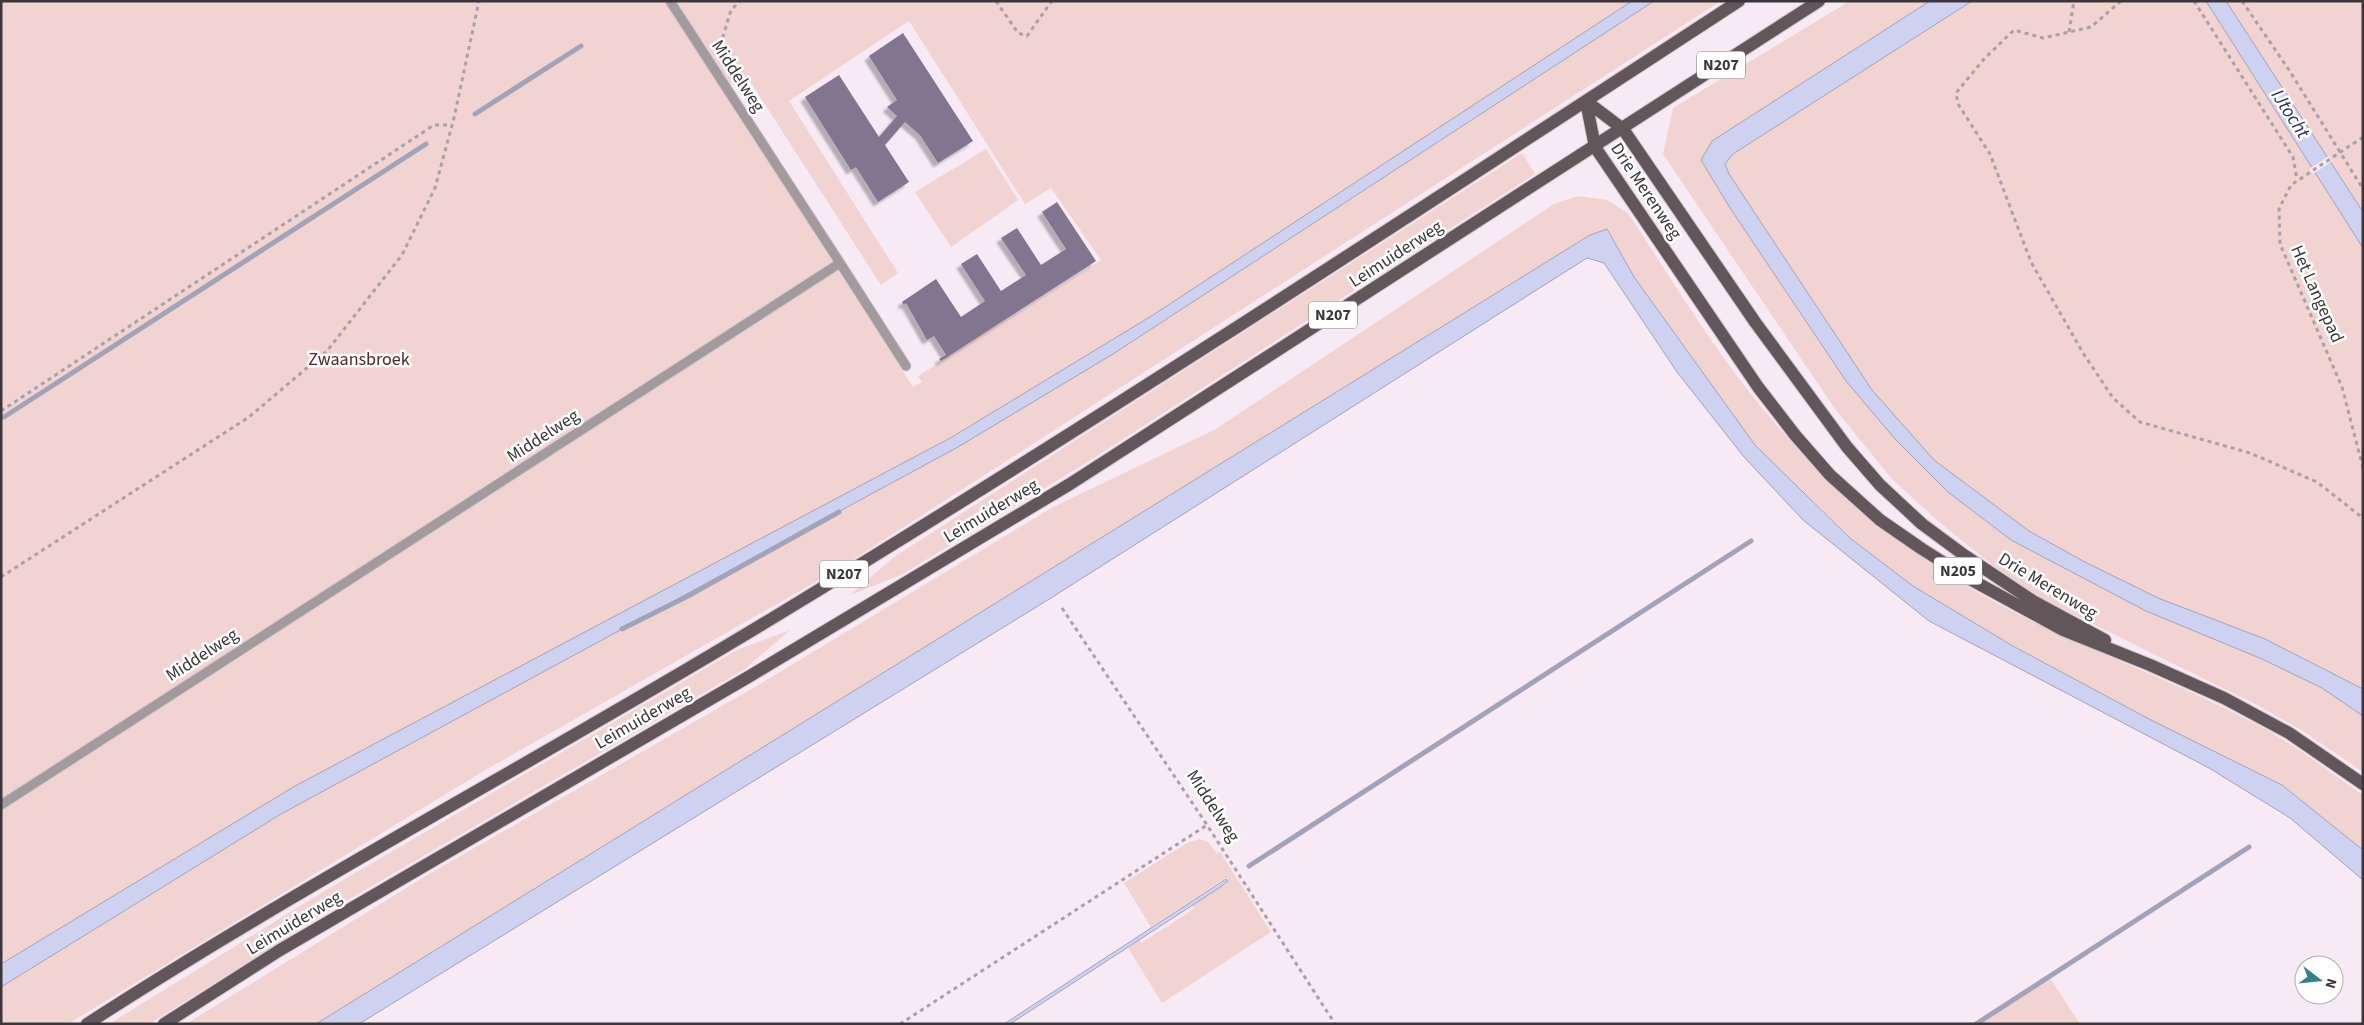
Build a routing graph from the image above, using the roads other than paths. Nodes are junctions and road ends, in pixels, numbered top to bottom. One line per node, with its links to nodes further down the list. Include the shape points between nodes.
1 (670, 1): 7 (lane, Middelweg)
2 (1739, 1): 4 (main road, Leimuiderweg / N207)
3 (1819, 1): 5 (main road, Leimuiderweg / N207)
4 (1586, 101): 5 (main road, Drie Merenweg / N205); 6 (main road, Drie Merenweg / N205); 12 (main road, Leimuiderweg / N207, via 1077,431 788,609 357,860)
5 (1623, 129): 6 (main road, Leimuiderweg / N207); 9 (main road, Drie Merenweg / N205, via 1755,322 1847,447 1880,484 1922,524 2009,586)
6 (1596, 147): 9 (main road, Drie Merenweg / N205, via 1758,387 1830,475 1880,520 1968,578 2063,630); 13 (main road, Leimuiderweg / N207, via 1070,484 750,676 280,950)
7 (840, 263): 8 (lane); 11 (lane, Middelweg)
8 (906, 366)
9 (2150, 665): 10 (main road, Drie Merenweg / N205, via 2224,698 2289,734)
10 (2363, 784)
11 (1, 805)
12 (87, 1024)
13 (164, 1024)

